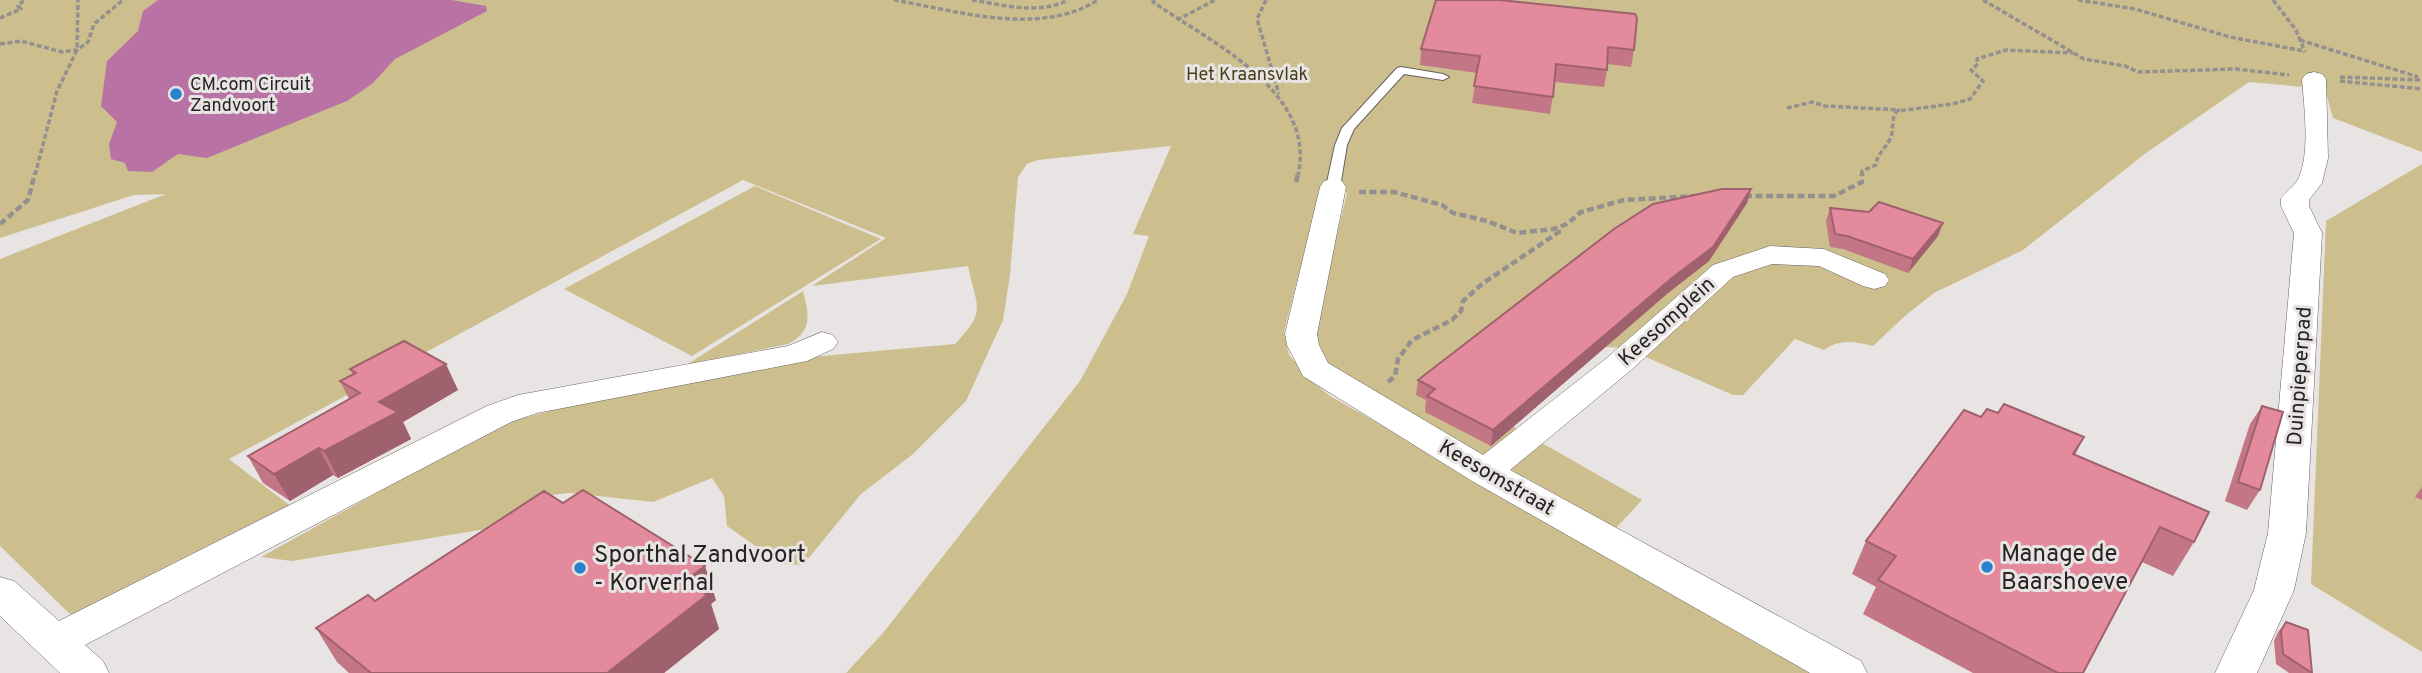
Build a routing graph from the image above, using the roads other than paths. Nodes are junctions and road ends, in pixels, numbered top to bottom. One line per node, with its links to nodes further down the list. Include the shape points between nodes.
1 (2311, 69): 11 (street, Duinpieperpad, via 2317,104 2314,157 2310,183 2295,198 2308,233 2287,533 2274,590)
2 (1443, 77): 3 (lane, via 1401,70 1348,128 1341,145)
3 (1342, 190): 6 (street, Keesomstraat, via 1301,334 1309,359 1327,378)
4 (1874, 280): 6 (street, Keesomplein, via 1824,258 1811,257 1770,255 1723,271 1619,364)
5 (822, 342): 8 (street, via 796,354 530,403 499,414)
6 (1485, 471): 10 (street, Keesomstraat)
7 (0, 592): 8 (street)
8 (55, 642): 9 (street)
9 (88, 673)
10 (1846, 673)
11 (2236, 673)

